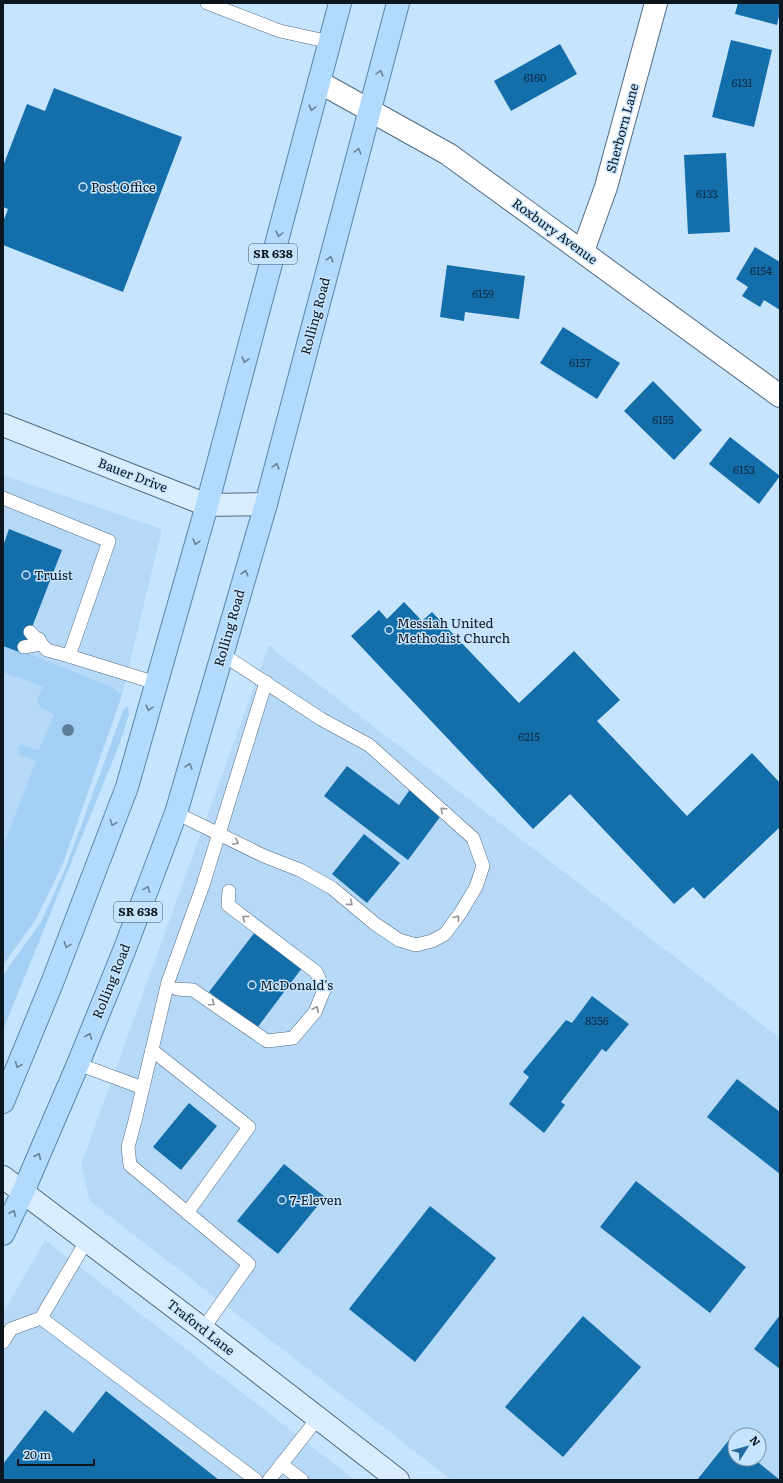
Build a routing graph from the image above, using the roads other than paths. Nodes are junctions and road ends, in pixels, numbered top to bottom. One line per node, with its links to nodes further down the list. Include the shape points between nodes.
1 (207, 3): 5 (lane, via 280,31)
2 (340, 3): 5 (main road, SR 638)
3 (398, 3): 7 (main road, Rolling Road / SR 638, one-way to 3)
4 (656, 3): 8 (street, Sherborn Lane, via 606,187)
5 (330, 42): 6 (main road, SR 638)
6 (319, 82): 7 (street, Roxbury Avenue); 12 (main road, SR 638, one-way to 12)
7 (369, 110): 8 (street, Roxbury Avenue, via 448,154); 13 (main road, Rolling Road / SR 638, one-way to 7)
8 (583, 251): 9 (street, Roxbury Avenue)
9 (780, 396)
10 (3, 425): 12 (street, Bauer Drive)
11 (3, 498): 18 (lane, via 109,541)
12 (207, 504): 13 (street, Bauer Drive); 20 (main road, SR 638, one-way to 20)
13 (266, 504): 17 (main road, Rolling Road / SR 638, one-way to 13)
14 (31, 628): 15 (lane)
15 (41, 644): 16 (lane); 18 (lane, via 47,650)
16 (24, 647)
17 (222, 654): 19 (lane); 21 (main road, Rolling Road / SR 638, one-way to 17)
18 (69, 656): 20 (lane)
19 (266, 682): 22 (lane); 22 (lane, one-way to 19, via 264,856 300,870 332,888 374,923 400,940 416,946 444,934 462,912 483,866 473,838 369,744 321,719)
20 (156, 683): 28 (main road, SR 638, one-way to 28, via 127,787 52,983)
21 (176, 813): 22 (lane); 26 (main road, Rolling Road / SR 638, one-way to 21)
22 (220, 834): 25 (lane, via 168,982)
23 (229, 891): 24 (lane, one-way to 23, via 193,990 267,1041 293,1038 315,1012 324,990 316,972 228,905)
24 (177, 989)
25 (152, 1050): 27 (lane); 31 (lane, via 249,1128)
26 (78, 1064): 27 (lane); 30 (main road, Rolling Road / SR 638, one-way to 26)
27 (143, 1088): 31 (lane, via 128,1148 130,1165)
28 (3, 1102)
29 (3, 1178): 30 (street, Traford Lane)
30 (23, 1192): 32 (main road, Rolling Road / SR 638, one-way to 30); 33 (street, Traford Lane)
31 (187, 1213): 35 (lane, via 249,1264)
32 (3, 1234)
33 (87, 1240): 34 (lane); 35 (street, Traford Lane)
34 (41, 1318): 36 (lane, via 11,1329); 39 (lane)
35 (204, 1329): 37 (street, Traford Lane)
36 (3, 1342)
37 (318, 1418): 38 (lane); 42 (street, Traford Lane)
38 (281, 1464): 40 (lane); 41 (lane)
39 (256, 1480)
40 (269, 1480)
41 (302, 1480)
42 (398, 1480)

